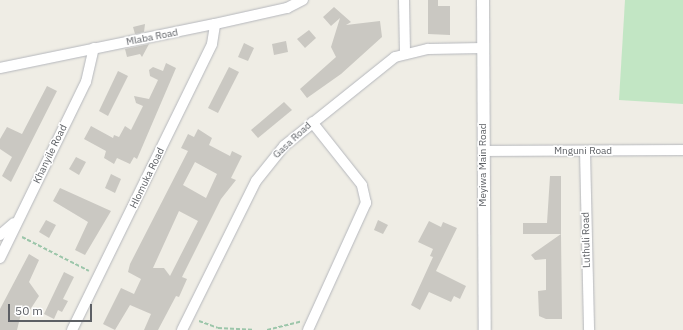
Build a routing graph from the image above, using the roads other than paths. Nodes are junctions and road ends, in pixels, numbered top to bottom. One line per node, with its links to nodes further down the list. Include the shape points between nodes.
1 (303, 0): 4 (street, Mlaba Road, via 287,8)
2 (404, 0): 7 (street)
3 (483, 0): 6 (street, Meyiwa Main Road)
4 (215, 24): 5 (street, Mlaba Road); 17 (street, Hlomuka Road, via 212,44)
5 (94, 48): 8 (street, Mlaba Road); 13 (street, Khanyile Road, via 86,82)
6 (483, 48): 7 (street, Gasa Road); 11 (street, Meyiwa Main Road)
7 (405, 53): 9 (street, Gasa Road, via 380,66)
8 (0, 68)
9 (312, 122): 16 (street, via 362,185 366,203); 18 (street, Gasa Road, via 284,146 256,181)
10 (683, 150): 12 (street, Mnguni Road)
11 (483, 151): 12 (street, Mnguni Road); 19 (street, Meyiwa Main Road)
12 (585, 151): 20 (street, Luthuli Road)
13 (17, 220): 14 (street); 15 (street, Khanyile Road)
14 (0, 236)
15 (0, 258)
16 (309, 327)
17 (72, 330)
18 (182, 330)
19 (485, 330)
20 (588, 330)

